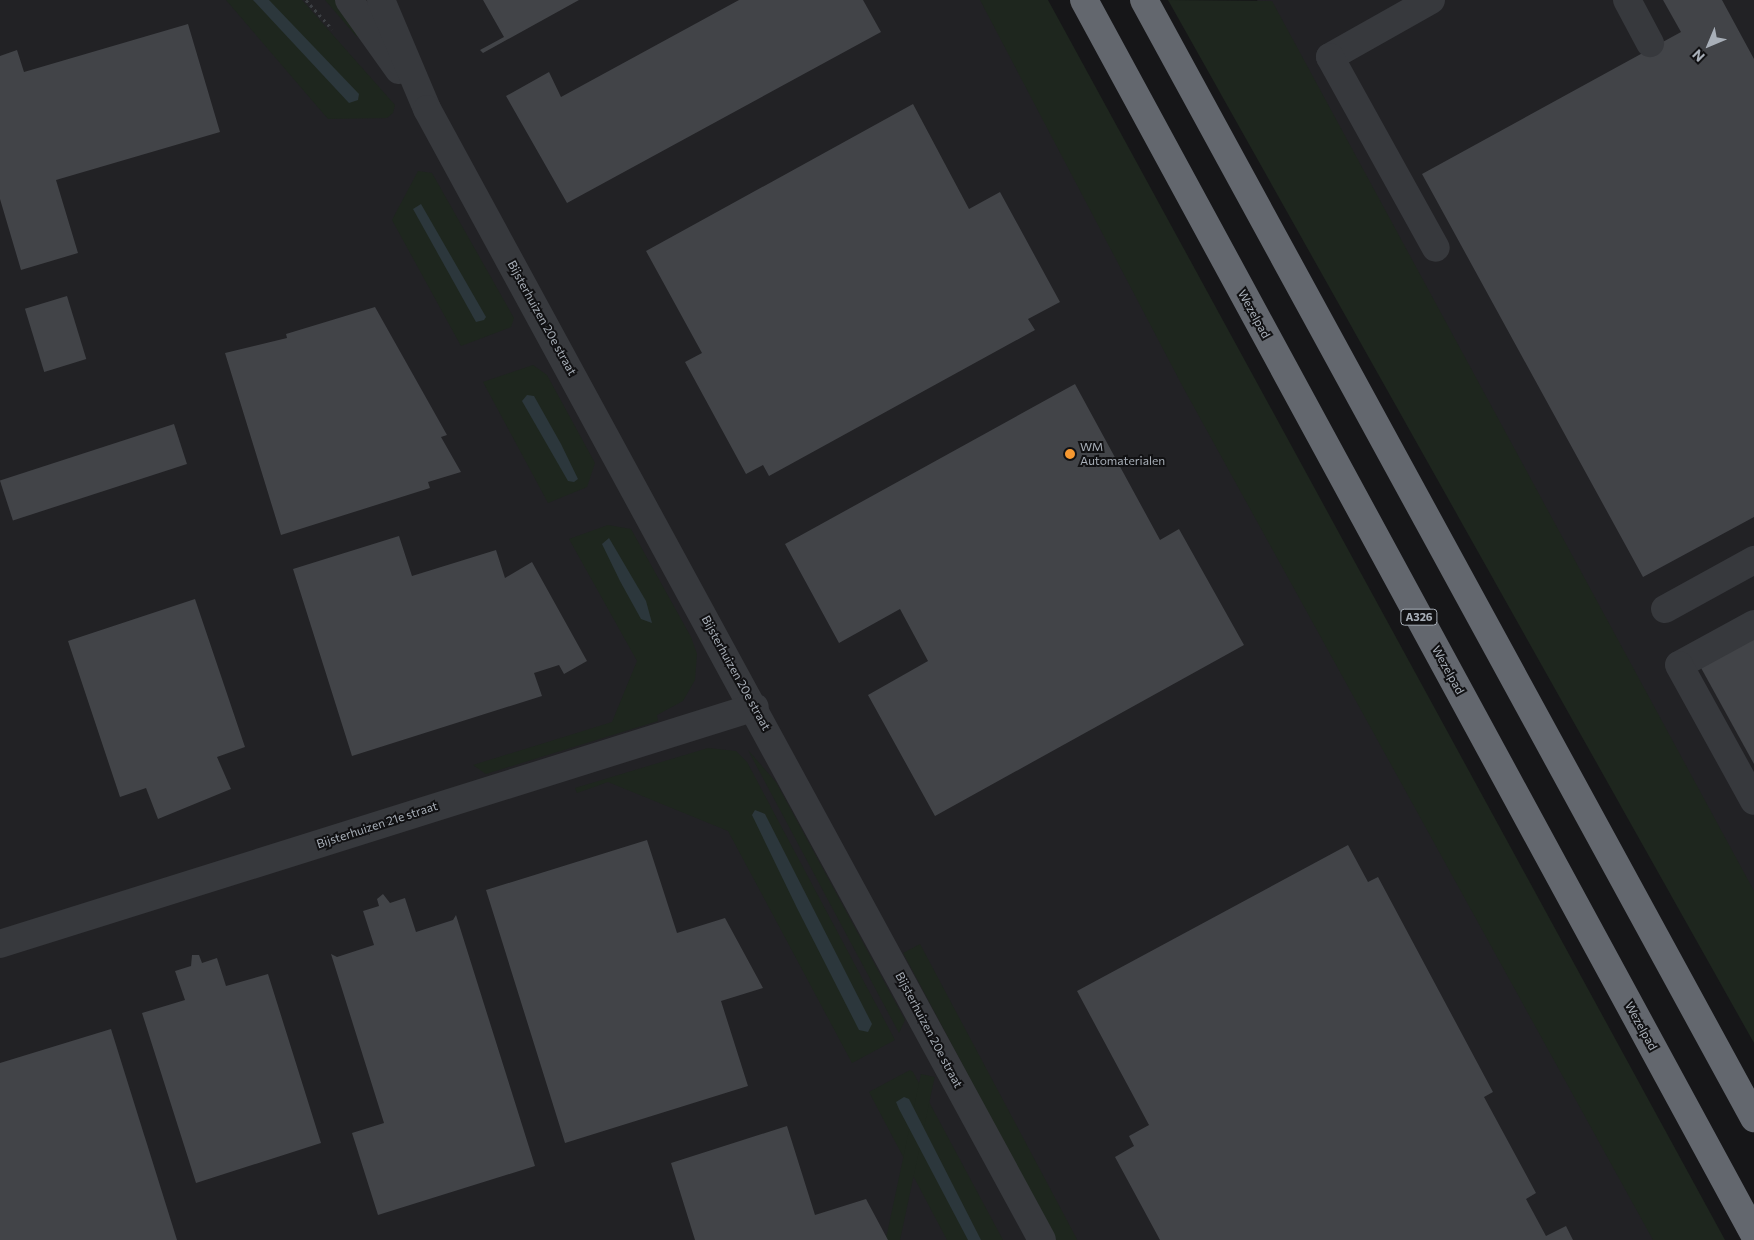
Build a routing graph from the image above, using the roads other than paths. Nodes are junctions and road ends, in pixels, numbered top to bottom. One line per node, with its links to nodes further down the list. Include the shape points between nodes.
1 (350, 0): 8 (street, Bijsterhuizen 20e straat)
2 (381, 0): 8 (street, Bijsterhuizen 20e straat)
3 (1084, 0): 17 (highway, Wezelpad / A326)
4 (1144, 0): 16 (highway)
5 (1431, 0): 9 (street, via 1330,57)
6 (1627, 0): 7 (street)
7 (1650, 42)
8 (427, 109): 13 (street, Bijsterhuizen 20e straat)
9 (1436, 248)
10 (1754, 560): 11 (street)
11 (1665, 610)
12 (1754, 624): 14 (street, via 1679,665)
13 (755, 706): 15 (street, Bijsterhuizen 21e straat); 18 (street, Bijsterhuizen 20e straat)
14 (1754, 801)
15 (0, 944)
16 (1754, 1118)
17 (1754, 1234)
18 (1042, 1240)

